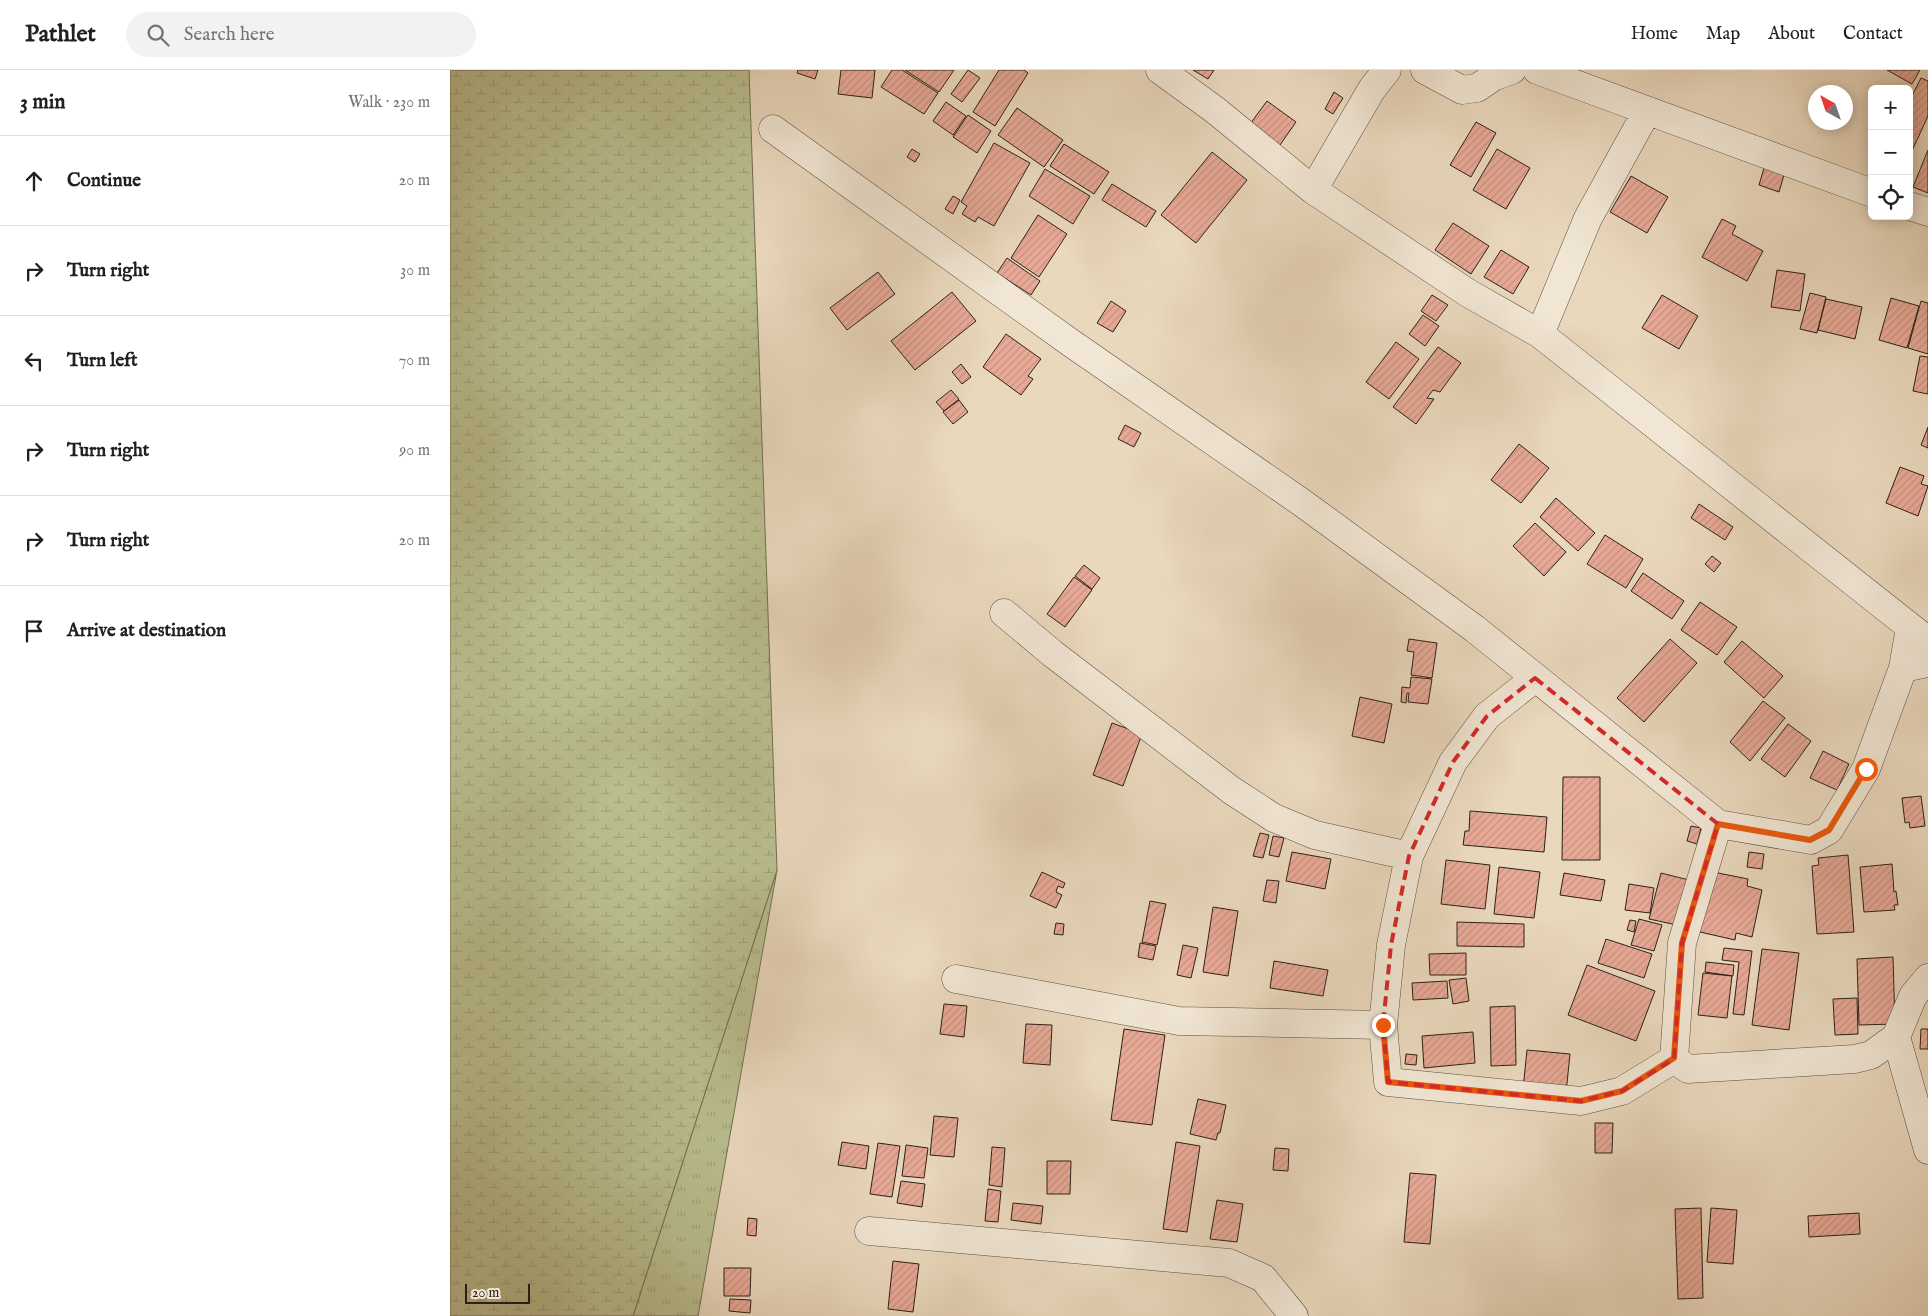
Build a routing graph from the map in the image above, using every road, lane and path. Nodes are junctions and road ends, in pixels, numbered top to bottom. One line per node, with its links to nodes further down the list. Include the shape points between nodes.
1 (1160, 70): 8 (street)
2 (1387, 70): 8 (street, via 1372,89)
3 (1425, 70): 4 (street, via 1462,90 1477,88)
4 (1512, 70)
5 (1539, 70): 6 (street)
6 (1647, 111): 9 (street); 12 (street, via 1588,218)
7 (773, 129): 16 (street, via 1071,343 1301,502 1475,628)
8 (1313, 190): 12 (street, via 1468,293)
9 (1868, 192)
10 (1913, 207): 11 (street)
11 (1928, 212)
12 (1540, 334): 14 (street)
13 (1004, 613): 18 (street, via 1223,784 1274,818 1314,835)
14 (1919, 634): 15 (street)
15 (1916, 665): 17 (street, via 1866,769 1829,830 1810,840)
16 (1535, 678): 17 (street); 18 (street, via 1487,716 1453,762)
17 (1718, 824): 23 (street, via 1682,943)
18 (1409, 856): 21 (street, via 1391,945)
19 (1928, 978): 22 (street, via 1913,996)
20 (956, 979): 21 (street, via 1179,1021)
21 (1383, 1025): 23 (street, via 1388,1082 1581,1101 1622,1091)
22 (1896, 1037): 23 (street, via 1871,1055 1856,1059 1688,1069); 24 (street)
23 (1674, 1058)
24 (1928, 1150)
25 (869, 1231): 26 (street, via 1229,1263 1263,1278)
26 (1294, 1316)

